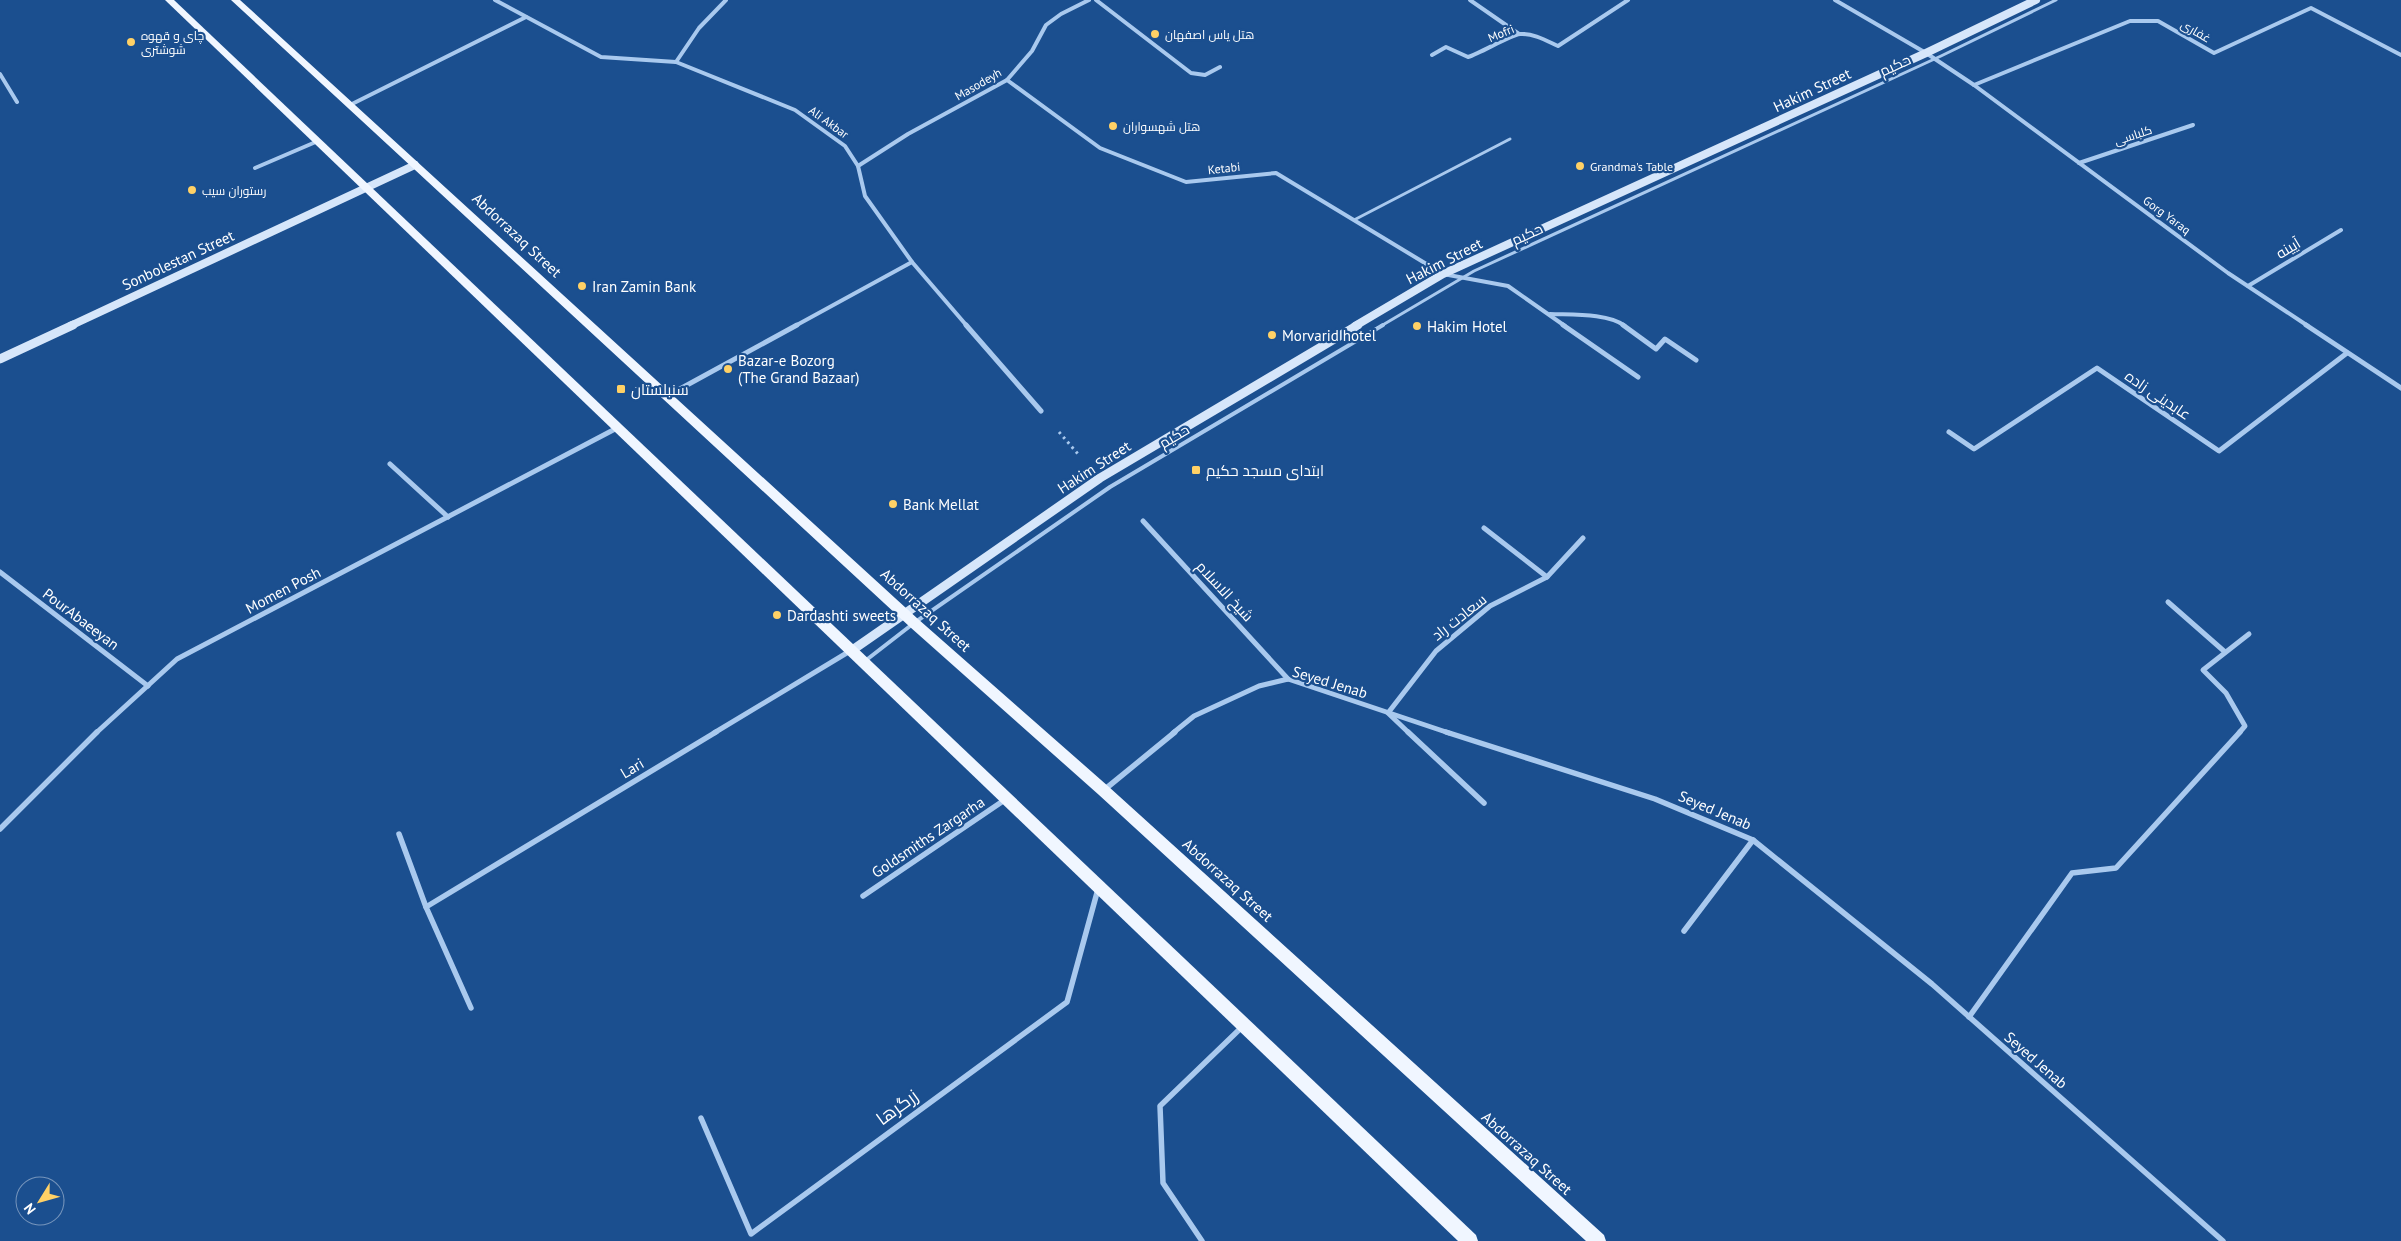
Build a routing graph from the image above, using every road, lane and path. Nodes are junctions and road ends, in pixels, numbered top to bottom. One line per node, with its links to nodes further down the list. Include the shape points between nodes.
1 (168, 0): 26 (main road)
2 (235, 0): 23 (main road, Abdorrazaq Street)
3 (495, 0): 12 (street, Ali Akbar)
4 (726, 0): 17 (street, via 699,28)
5 (1089, 0): 20 (street, Masodeyh, via 1046,25 1032,51)
6 (1096, 0): 18 (street, via 1191,73 1205,75)
7 (1470, 0): 13 (street)
8 (1628, 0): 13 (street, Mofri, via 1558,46 1539,37)
9 (1836, 0): 14 (street, Gorg Yaraq)
10 (2036, 0): 14 (main road, Hakim Street)
11 (2056, 0): 57 (lane, حکیم, via 1474,271 1110,487)
12 (526, 17): 17 (street, Ali Akbar, via 601,57); 23 (street)
13 (1519, 34): 15 (street, Mofri, via 1468,57 1446,47)
14 (1926, 53): 21 (street, Gorg Yaraq); 35 (main road, Hakim Street)
15 (1432, 55)
16 (2401, 55): 21 (street, غفاری, via 2310,8 2214,53 2158,21 2130,22)
17 (676, 62): 29 (street, Ali Akbar, via 794,110 845,146)
18 (1220, 67)
19 (0, 74): 22 (street)
20 (1007, 80): 29 (street, Masodeyh, via 908,134); 32 (street, Ketabi, via 1100,148 1186,182 1276,172)
21 (1974, 85): 27 (street, Gorg Yaraq)
22 (17, 102)
23 (350, 105): 28 (main road, Abdorrazaq Street)
24 (2194, 125): 27 (street, کلباسی)
25 (1510, 139): 32 (lane)
26 (318, 141): 30 (street); 31 (main road)
27 (2079, 163): 36 (street, Gorg Yaraq)
28 (415, 165): 31 (main road, Sonbolestan Street); 43 (main road, Abdorrazaq Street)
29 (858, 166): 34 (street, Ali Akbar, via 866,196)
30 (255, 168)
31 (367, 187): 39 (main road, Sonbolestan Street); 45 (main road)
32 (1354, 220): 35 (street, Ketabi)
33 (2341, 230): 36 (street, آیینه)
34 (912, 262): 43 (street); 44 (street, Ali Akbar)
35 (1442, 274): 37 (street, via 1508,286); 48 (main road, Hakim Street)
36 (2248, 286): 38 (street, Gorg Yaraq)
37 (1550, 314): 40 (street, via 1591,316 1622,323 1656,349 1664,339); 41 (street)
38 (2347, 353): 42 (street, Gorg Yaraq); 46 (street, عابدینی زاده, via 2219,452 2097,368 1974,449)
39 (0, 360)
40 (1696, 360)
41 (1638, 377)
42 (2401, 388)
43 (666, 396): 56 (main road, Abdorrazaq Street)
44 (1040, 411): 48 (path)
45 (617, 428): 49 (street, Momen Posh); 59 (main road)
46 (1949, 432)
47 (390, 464): 49 (street)
48 (1100, 478): 56 (main road, Hakim Street)
49 (448, 517): 63 (street, Momen Posh, via 177,659)
50 (1143, 521): 62 (street, شیخ الاسلام)
51 (1484, 528): 54 (street)
52 (1583, 538): 54 (street, سعادت راد)
53 (0, 572): 63 (street, PourAbaeeyan)
54 (1547, 577): 64 (street, سعادت راد, via 1490,606 1436,651)
55 (2168, 602): 60 (street)
56 (903, 613): 57 (main road, Abdorrazaq Street); 59 (main road, Hakim Street)
57 (914, 623): 61 (lane, حکیم); 65 (main road, Abdorrazaq Street)
58 (2249, 634): 60 (street)
59 (851, 651): 61 (main road); 73 (street, Lari)
60 (2225, 652): 76 (street, via 2203,670 2226,693 2245,726 2116,868 2072,873)
61 (864, 662): 66 (main road)
62 (1288, 679): 64 (street, Seyed Jenab); 65 (street, Seyed Jenab, via 1259,686 1194,716)
63 (148, 686): 68 (street, Momen Posh, via 96,732)
64 (1388, 713): 67 (street); 70 (street, Seyed Jenab, via 1655,799)
65 (1104, 791): 81 (main road, Abdorrazaq Street)
66 (1006, 799): 71 (main road); 72 (street, Goldsmiths Zargarha)
67 (1484, 803)
68 (0, 829)
69 (399, 834): 73 (street)
70 (1753, 840): 74 (street); 76 (street, Seyed Jenab)
71 (1099, 886): 77 (main road); 78 (street, زرگرها, via 1066,1002 750,1234)
72 (864, 896)
73 (426, 907): 75 (street)
74 (1684, 931)
75 (471, 1008)
76 (1969, 1017): 82 (street, Seyed Jenab)
77 (1244, 1025): 79 (street, via 1160,1106 1163,1183); 80 (main road)
78 (701, 1118)
79 (1202, 1241)
80 (1470, 1241)
81 (1598, 1241)
82 (2223, 1241)

